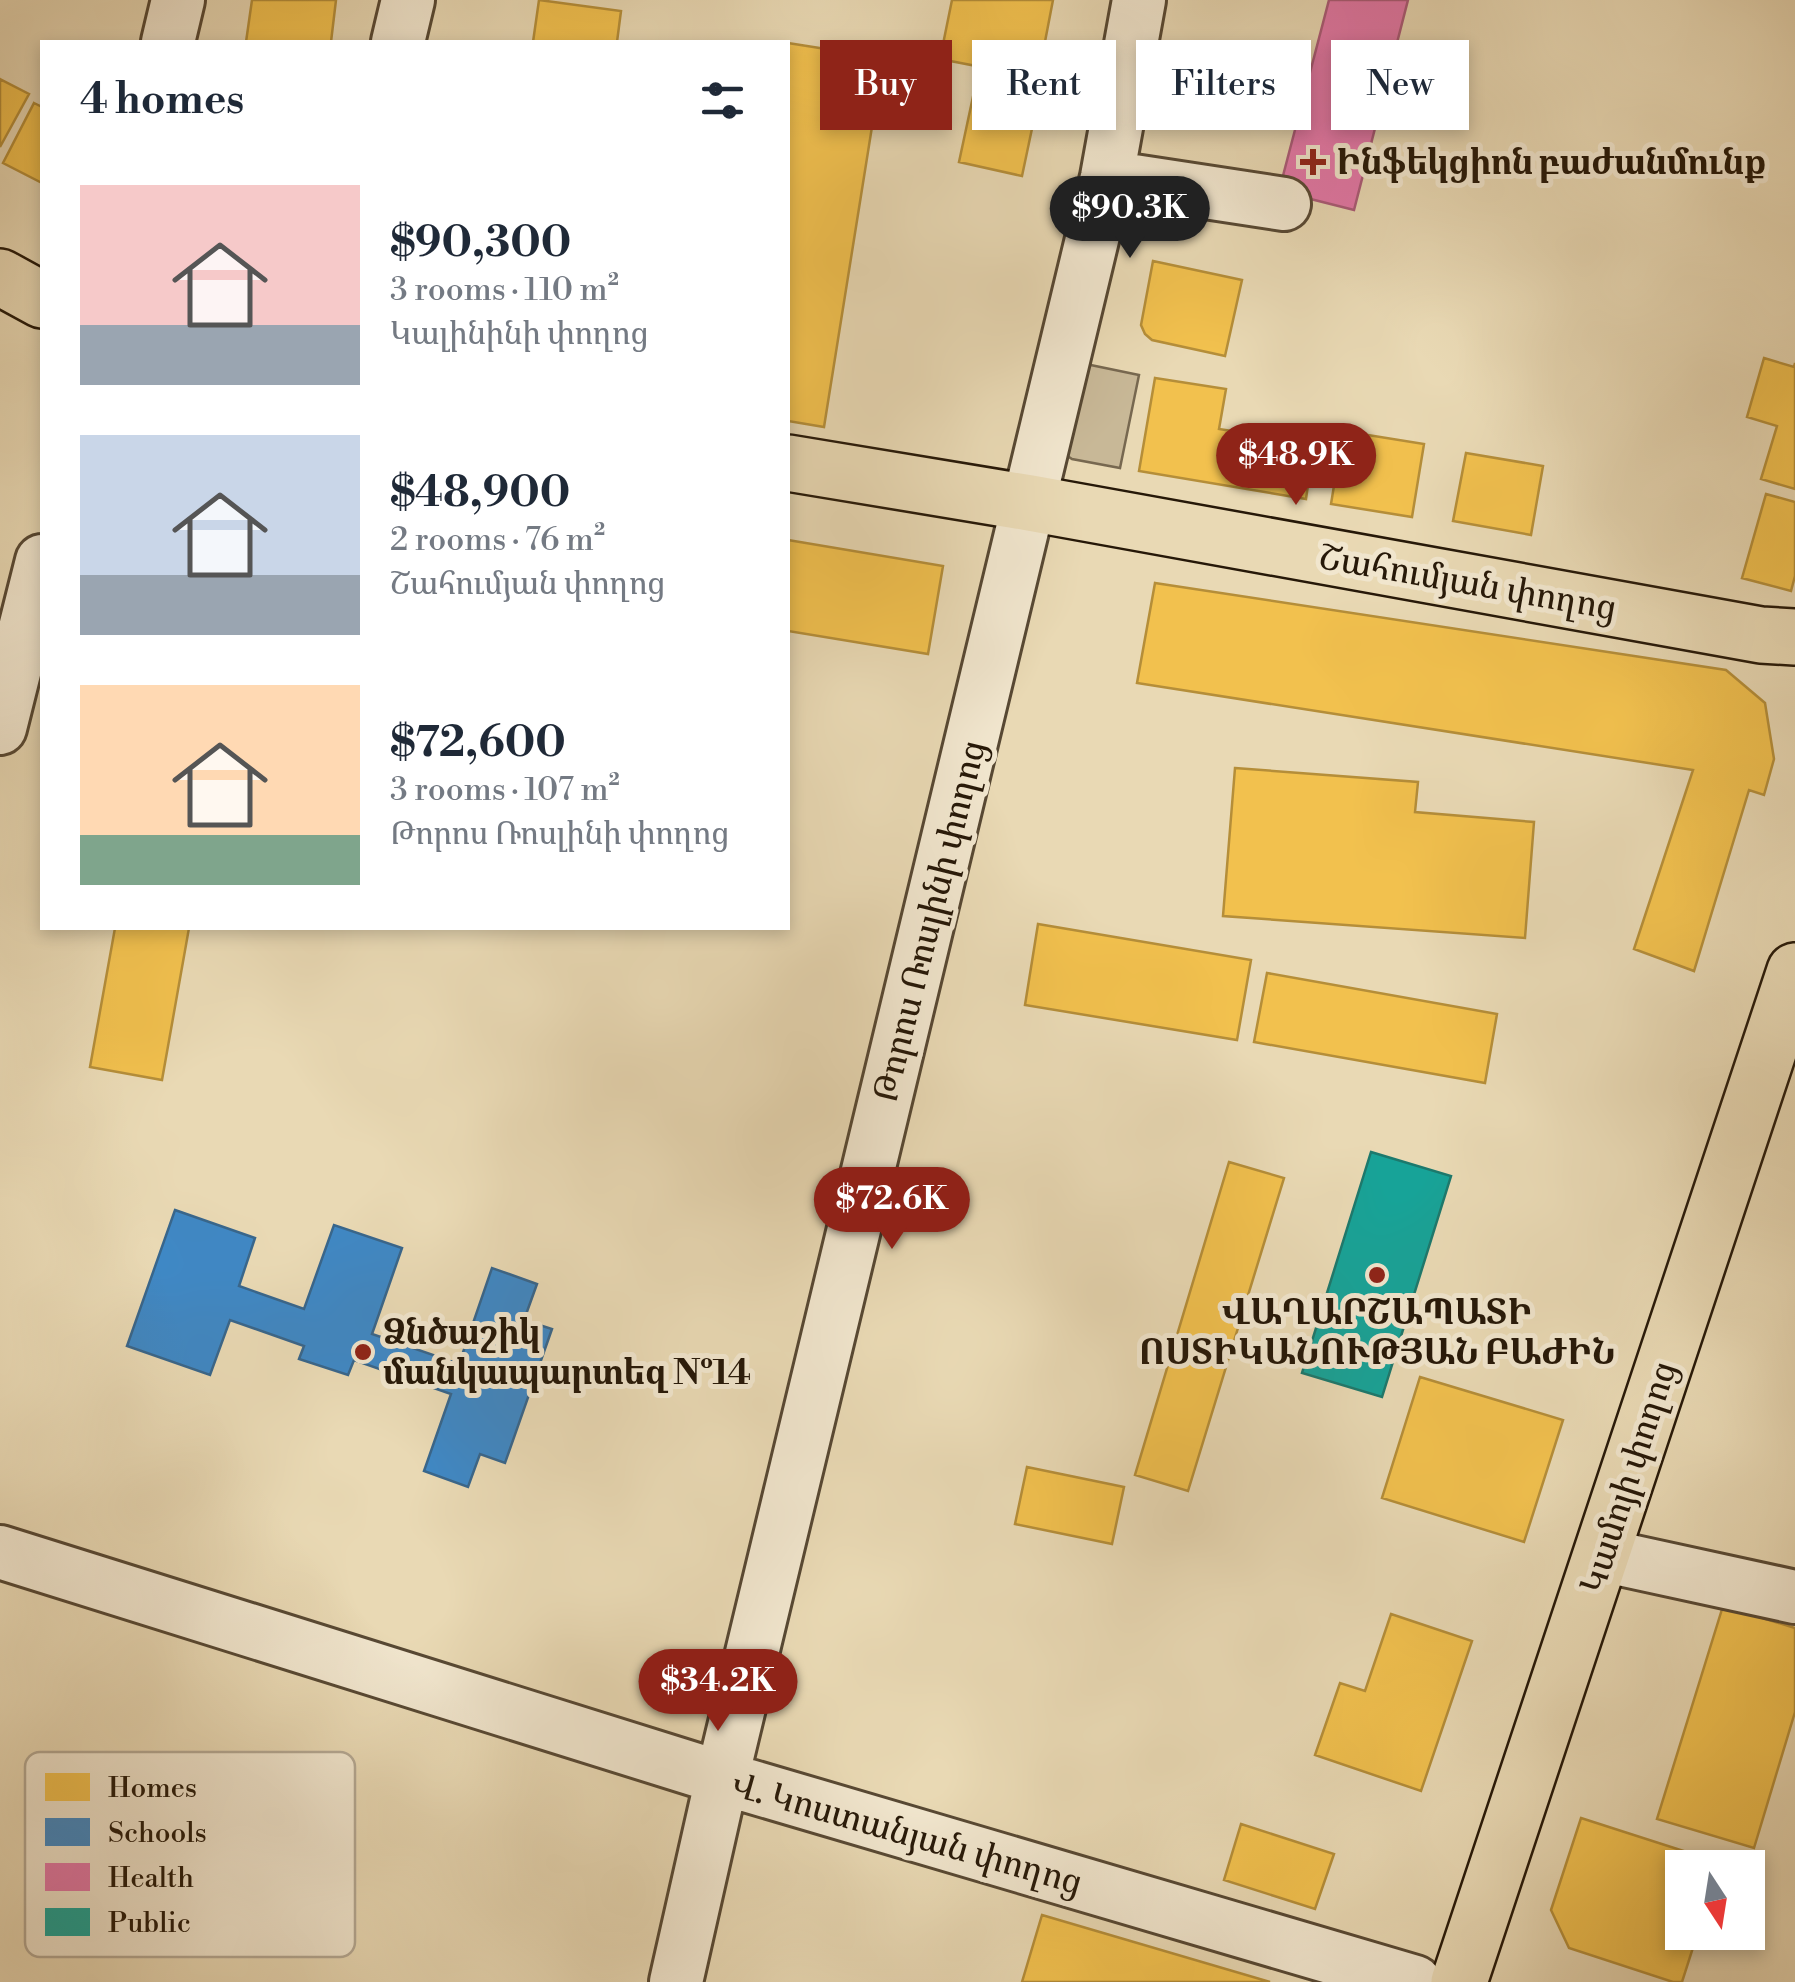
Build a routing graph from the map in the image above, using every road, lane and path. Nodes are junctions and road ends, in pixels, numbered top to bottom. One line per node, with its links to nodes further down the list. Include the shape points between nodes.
1 (178, 0): 4 (street)
2 (408, 0): 5 (street)
3 (1139, 0): 6 (street, Թորոս Ռոսլինի փողոց)
4 (168, 40)
5 (398, 40)
6 (1107, 176): 7 (street); 11 (street, Թորոս Ռոսլինի փողոց)
7 (1284, 204)
8 (0, 277): 9 (main road)
9 (40, 299)
10 (790, 463): 11 (main road, Շահումյան փողոց)
11 (1030, 503): 13 (main road, Շահումյան փողոց); 19 (street, Թորոս Ռոսլինի փողոց)
12 (40, 569): 14 (street)
13 (1795, 637)
14 (0, 728)
15 (1795, 970): 17 (main road, Կամոյի փողոց)
16 (0, 1552): 19 (street, Վ. Կոստանյան փողոց)
17 (1602, 1555): 18 (street); 22 (main road, Կամոյի փողոց)
18 (1795, 1597)
19 (722, 1778): 20 (street, Թորոս Ռոսլինի փողոց); 21 (street, Վ. Կոստանյան փողոց)
20 (676, 1982)
21 (1415, 1982)
22 (1459, 1982)

